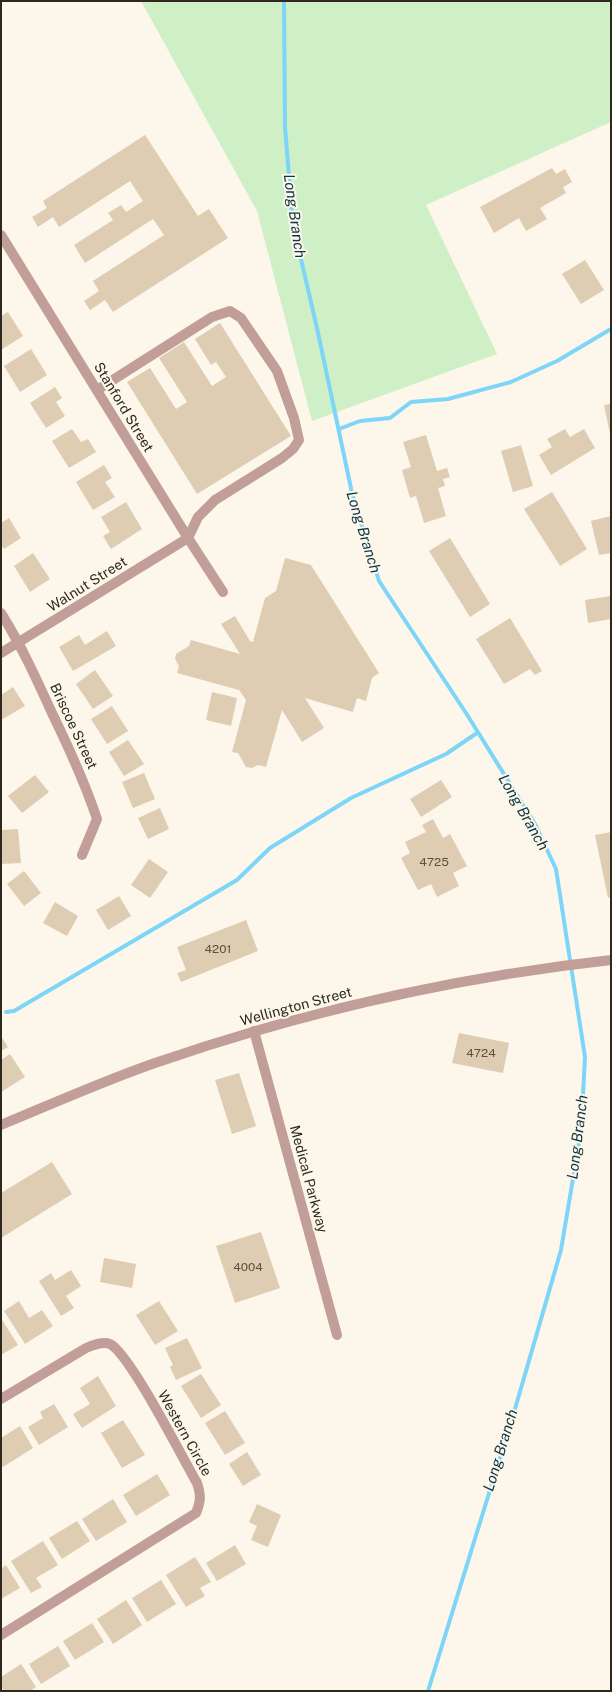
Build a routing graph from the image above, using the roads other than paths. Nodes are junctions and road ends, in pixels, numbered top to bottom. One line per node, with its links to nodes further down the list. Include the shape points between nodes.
1 (1, 235): 2 (street, Stanford Street)
2 (97, 390): 3 (street, Stanford Street); 3 (street, via 212,317 230,311 241,318 277,371 299,440 282,458 215,500 198,517)
3 (188, 538): 4 (street, Stanford Street); 6 (street, Walnut Street)
4 (224, 592)
5 (1, 613): 6 (street, Briscoe Street)
6 (20, 642): 7 (street, Walnut Street); 8 (street, Briscoe Street, via 85,784 97,819)
7 (1, 653)
8 (82, 855)
9 (611, 960): 10 (street, Wellington Street, via 475,979 406,993)
10 (254, 1031): 11 (street, Wellington Street, via 154,1063); 12 (street, Medical Parkway)
11 (1, 1125)
12 (337, 1335)
13 (1, 1399): 14 (street, Western Circle, via 86,1348 100,1343 110,1344 136,1375 197,1483 201,1497 196,1513)
14 (1, 1635)

